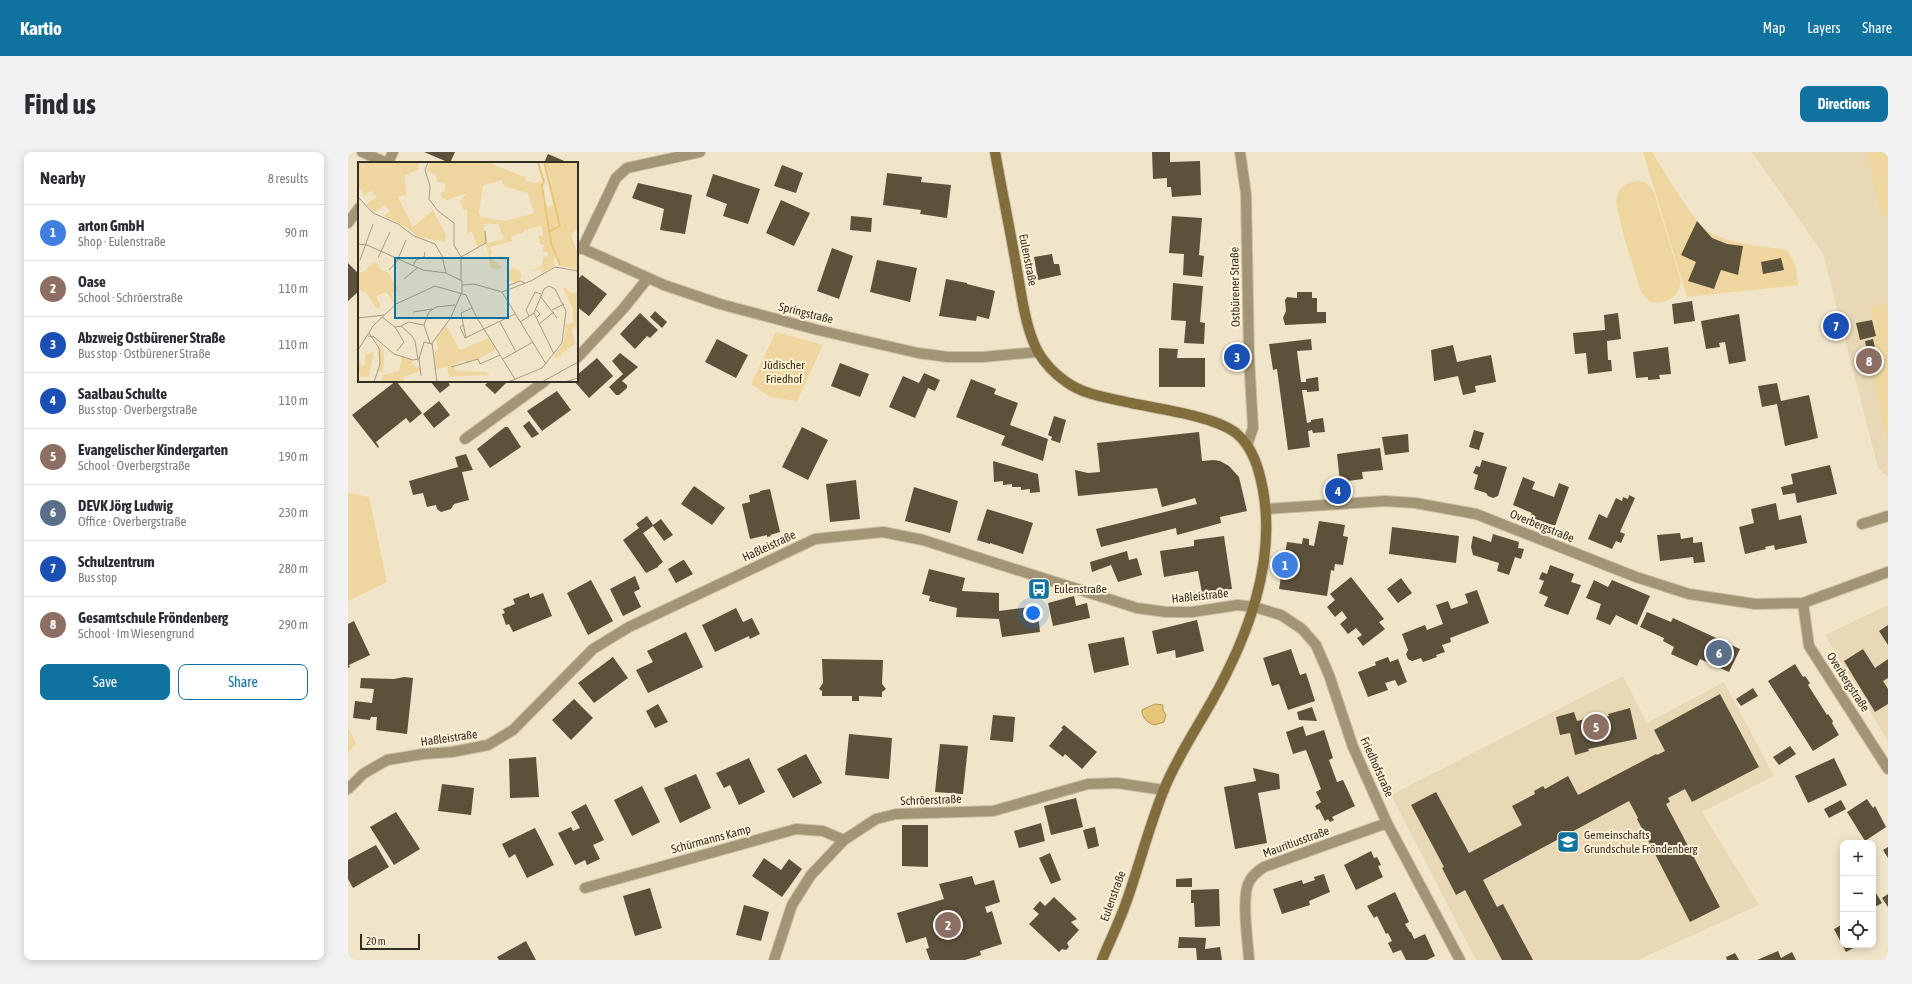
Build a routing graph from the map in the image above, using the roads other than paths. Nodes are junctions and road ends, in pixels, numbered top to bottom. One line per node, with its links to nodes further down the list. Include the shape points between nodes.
1 (362, 152): 6 (street)
2 (393, 152): 7 (street)
3 (700, 152): 10 (street, via 627,168 616,178)
4 (995, 152): 12 (main road, Eulenstraße, via 1027,322)
5 (1240, 152): 16 (street, Ostbürener Straße, via 1246,194 1253,428)
6 (386, 162)
7 (388, 162)
8 (358, 209): 9 (street)
9 (348, 223)
10 (580, 247): 11 (street, Springstraße)
11 (648, 278): 12 (street, Springstraße, via 720,304 918,353 948,357 983,357); 13 (street, via 623,310)
12 (1038, 352): 16 (main road, Eulenstraße, via 1066,382 1079,388 1096,395 1207,420 1235,432)
13 (578, 357)
14 (544, 382): 15 (street)
15 (466, 439)
16 (1248, 446): 17 (main road, Eulenstraße, via 1260,473)
17 (1266, 509): 21 (street, Overbergstraße, via 1385,501 1422,504 1476,514 1636,577 1689,594 1755,604); 22 (main road, Eulenstraße, via 1266,543)
18 (1888, 516): 19 (street)
19 (1862, 524)
20 (1888, 572): 21 (street, Overbergstraße)
21 (1803, 603): 23 (street, Overbergstraße, via 1809,646)
22 (1254, 607): 24 (street, Haßleistraße, via 1238,605 1192,612 1137,608 923,540 883,532 816,539 629,627 593,649 513,730 488,745 387,760 363,774); 25 (main road, Eulenstraße, via 1214,697 1174,766); 26 (street, Friedhofstraße, via 1281,615 1302,629 1316,645 1330,675 1353,747)
23 (1888, 769)
24 (348, 789)
25 (1164, 790): 27 (street, Schröerstraße, via 1117,783 1088,784 993,811 896,814 876,819); 30 (main road, Eulenstraße, via 1127,902)
26 (1387, 823): 31 (street, Mauritiusstraße, via 1264,867 1255,873 1248,883 1245,896); 32 (street, Friedhofstraße)
27 (844, 840): 28 (street, Schürmanns Kamp, via 823,831 796,829); 29 (street, Schröerstraße, via 811,875 792,905)
28 (584, 888)
29 (774, 960)
30 (1102, 960)
31 (1249, 960)
32 (1460, 960)

